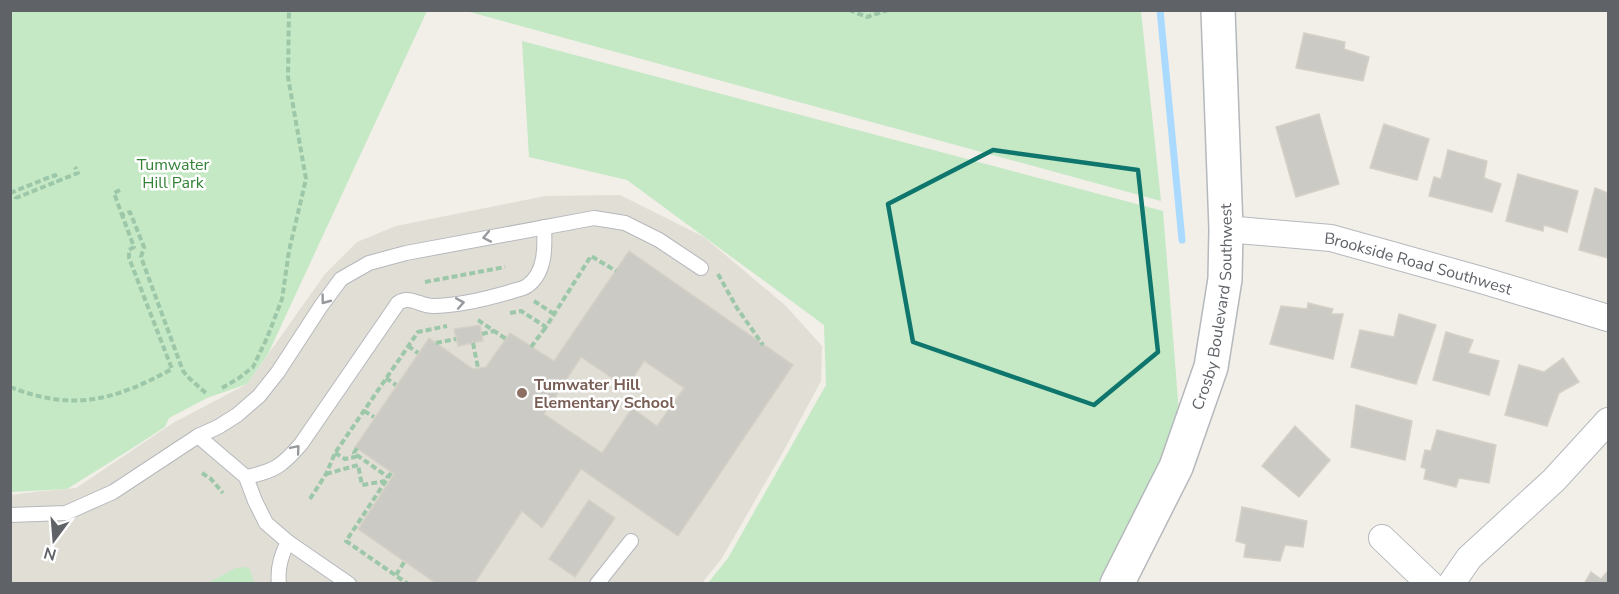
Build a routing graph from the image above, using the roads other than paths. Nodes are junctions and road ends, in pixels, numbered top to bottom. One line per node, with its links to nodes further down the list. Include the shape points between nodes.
1 (1218, 10): 3 (street, Crosby Boulevard Southwest)
2 (544, 227): 4 (lane, via 594,218 625,223); 7 (lane, one-way to 7, via 406,253 369,263 341,279 259,396 237,415); 8 (lane, one-way to 2, via 268,472 285,462 301,444 398,303 412,300 430,307 489,298 527,287 542,263)
3 (1226, 230): 5 (street, Brookside Road Southwest, via 1331,238); 16 (street, Crosby Boulevard Southwest, via 1225,279 1211,367 1176,467)
4 (702, 268)
5 (1608, 318)
6 (1608, 421): 18 (street, via 1554,480 1469,558)
7 (198, 436): 8 (lane); 9 (lane, via 112,492 66,513)
8 (246, 477): 12 (lane, via 266,523)
9 (10, 515)
10 (1382, 538): 17 (street)
11 (631, 541): 15 (lane)
12 (288, 542): 13 (lane, via 277,572); 14 (lane)
13 (279, 584)
14 (349, 584)
15 (597, 584)
16 (1117, 584)
17 (1430, 584)
18 (1451, 584)

